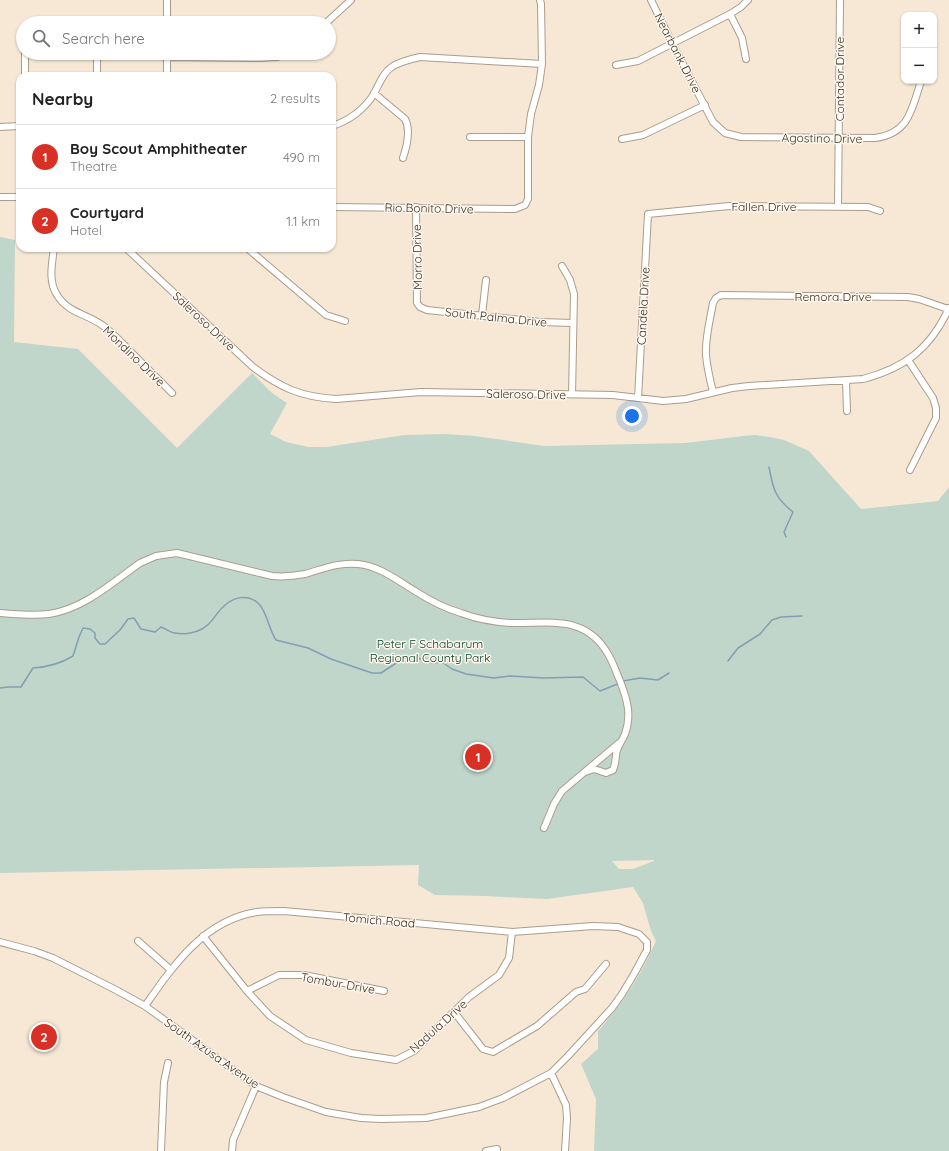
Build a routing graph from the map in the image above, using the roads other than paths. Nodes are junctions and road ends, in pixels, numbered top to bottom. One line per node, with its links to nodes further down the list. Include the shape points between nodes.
1 (168, 0): 8 (street)
2 (351, 0): 9 (street)
3 (540, 0): 15 (street)
4 (651, 0): 10 (street, Nearbank Drive)
5 (748, 0): 7 (street)
6 (840, 0): 28 (street, Contador Drive)
7 (730, 14): 10 (street); 11 (street, via 742,38)
8 (167, 16)
9 (334, 16)
10 (672, 44): 16 (street, via 638,61); 22 (street, Nearbank Drive)
11 (746, 59)
12 (26, 60): 17 (street)
13 (97, 60): 18 (street)
14 (167, 60): 19 (street)
15 (542, 64): 21 (street, via 420,57 392,66); 27 (street)
16 (616, 65)
17 (25, 72)
18 (97, 72)
19 (167, 72)
20 (920, 84): 28 (street, Agostino Drive, via 907,121 894,133 875,138)
21 (374, 93): 23 (street, via 361,110); 30 (street, via 407,123 407,144)
22 (705, 105): 28 (street, Agostino Drive, via 713,122 732,136); 29 (street, via 642,135)
23 (336, 124)
24 (16, 126): 25 (street)
25 (0, 127)
26 (470, 137): 27 (street)
27 (528, 137): 35 (street, Rio Bonito Drive, via 528,199 525,205 515,209)
28 (839, 138): 33 (street, Contador Drive)
29 (622, 139)
30 (403, 158)
31 (0, 197): 32 (street)
32 (16, 197)
33 (838, 206): 36 (street, Fallen Drive, via 868,207); 37 (street, Fallen Drive, via 729,206)
34 (336, 207): 35 (street, Rio Bonito Drive)
35 (416, 207): 43 (street, Morro Drive, via 417,303)
36 (880, 211)
37 (648, 214): 53 (street, Candela Drive)
38 (54, 252): 51 (street, Mondino Drive, via 52,285 63,303 102,325)
39 (130, 252): 52 (street, Saleroso Drive, via 253,366 272,381 298,393 336,399 421,392)
40 (252, 252): 46 (street, via 326,315)
41 (562, 266): 47 (street, via 574,294)
42 (486, 280): 45 (street)
43 (420, 307): 45 (street, South Palma Drive, via 427,310)
44 (949, 309): 48 (street, Saleroso Drive, via 928,342); 50 (street, Remora Drive, via 908,297 721,295 713,303 706,354)
45 (482, 315): 47 (street, South Palma Drive)
46 (345, 321)
47 (573, 323): 52 (street)
48 (908, 360): 49 (street, Saleroso Drive, via 879,375); 55 (street, via 933,398 936,408 936,418)
49 (846, 381): 50 (street, Saleroso Drive, via 749,386); 54 (street)
50 (713, 392): 53 (street, Saleroso Drive, via 664,401)
51 (172, 393)
52 (572, 395): 53 (street, Saleroso Drive)
53 (638, 398)
54 (847, 411)
55 (910, 470)
56 (0, 613): 57 (street, via 43,615 66,610 87,600 148,558 162,554 183,554 279,577 299,575 334,565 360,564 379,570 436,604 470,617 511,623 559,622 579,627 592,635 611,658 628,701 628,728)
57 (622, 741): 58 (street); 58 (street, via 611,772 604,773 594,769)
58 (585, 772): 59 (street, via 559,794)
59 (544, 828)
60 (512, 932): 61 (street, Tomich Road, via 284,911 256,912 229,920); 64 (street, Tomich Road, via 593,926 618,927 639,934); 70 (street, Nadula Drive, via 509,958 499,975 469,997)
61 (203, 936): 66 (street, Tomich Road); 67 (street, Nadula Drive)
62 (138, 941): 66 (street)
63 (0, 942): 69 (street, South Azusa Avenue, via 53,958)
64 (647, 942): 72 (street, South Azusa Avenue, via 647,950 618,999)
65 (606, 964): 70 (street, via 585,989 576,992 537,1026 493,1052 483,1049)
66 (171, 970): 69 (street, Tomich Road)
67 (247, 991): 68 (street, Tombur Drive, via 279,975 304,975); 70 (street, Nadula Drive, via 270,1016 306,1040 351,1053 396,1060 414,1051)
68 (384, 991)
69 (145, 1006): 73 (street, South Azusa Avenue)
70 (454, 1012)
71 (168, 1062): 75 (street, via 164,1082)
72 (551, 1073): 73 (street, South Azusa Avenue, via 479,1107 426,1118 404,1119 361,1118 326,1112); 78 (street, via 566,1105)
73 (256, 1086): 76 (street, via 233,1140)
74 (497, 1150): 77 (street)
75 (161, 1151)
76 (232, 1151)
77 (486, 1151)
78 (565, 1151)

